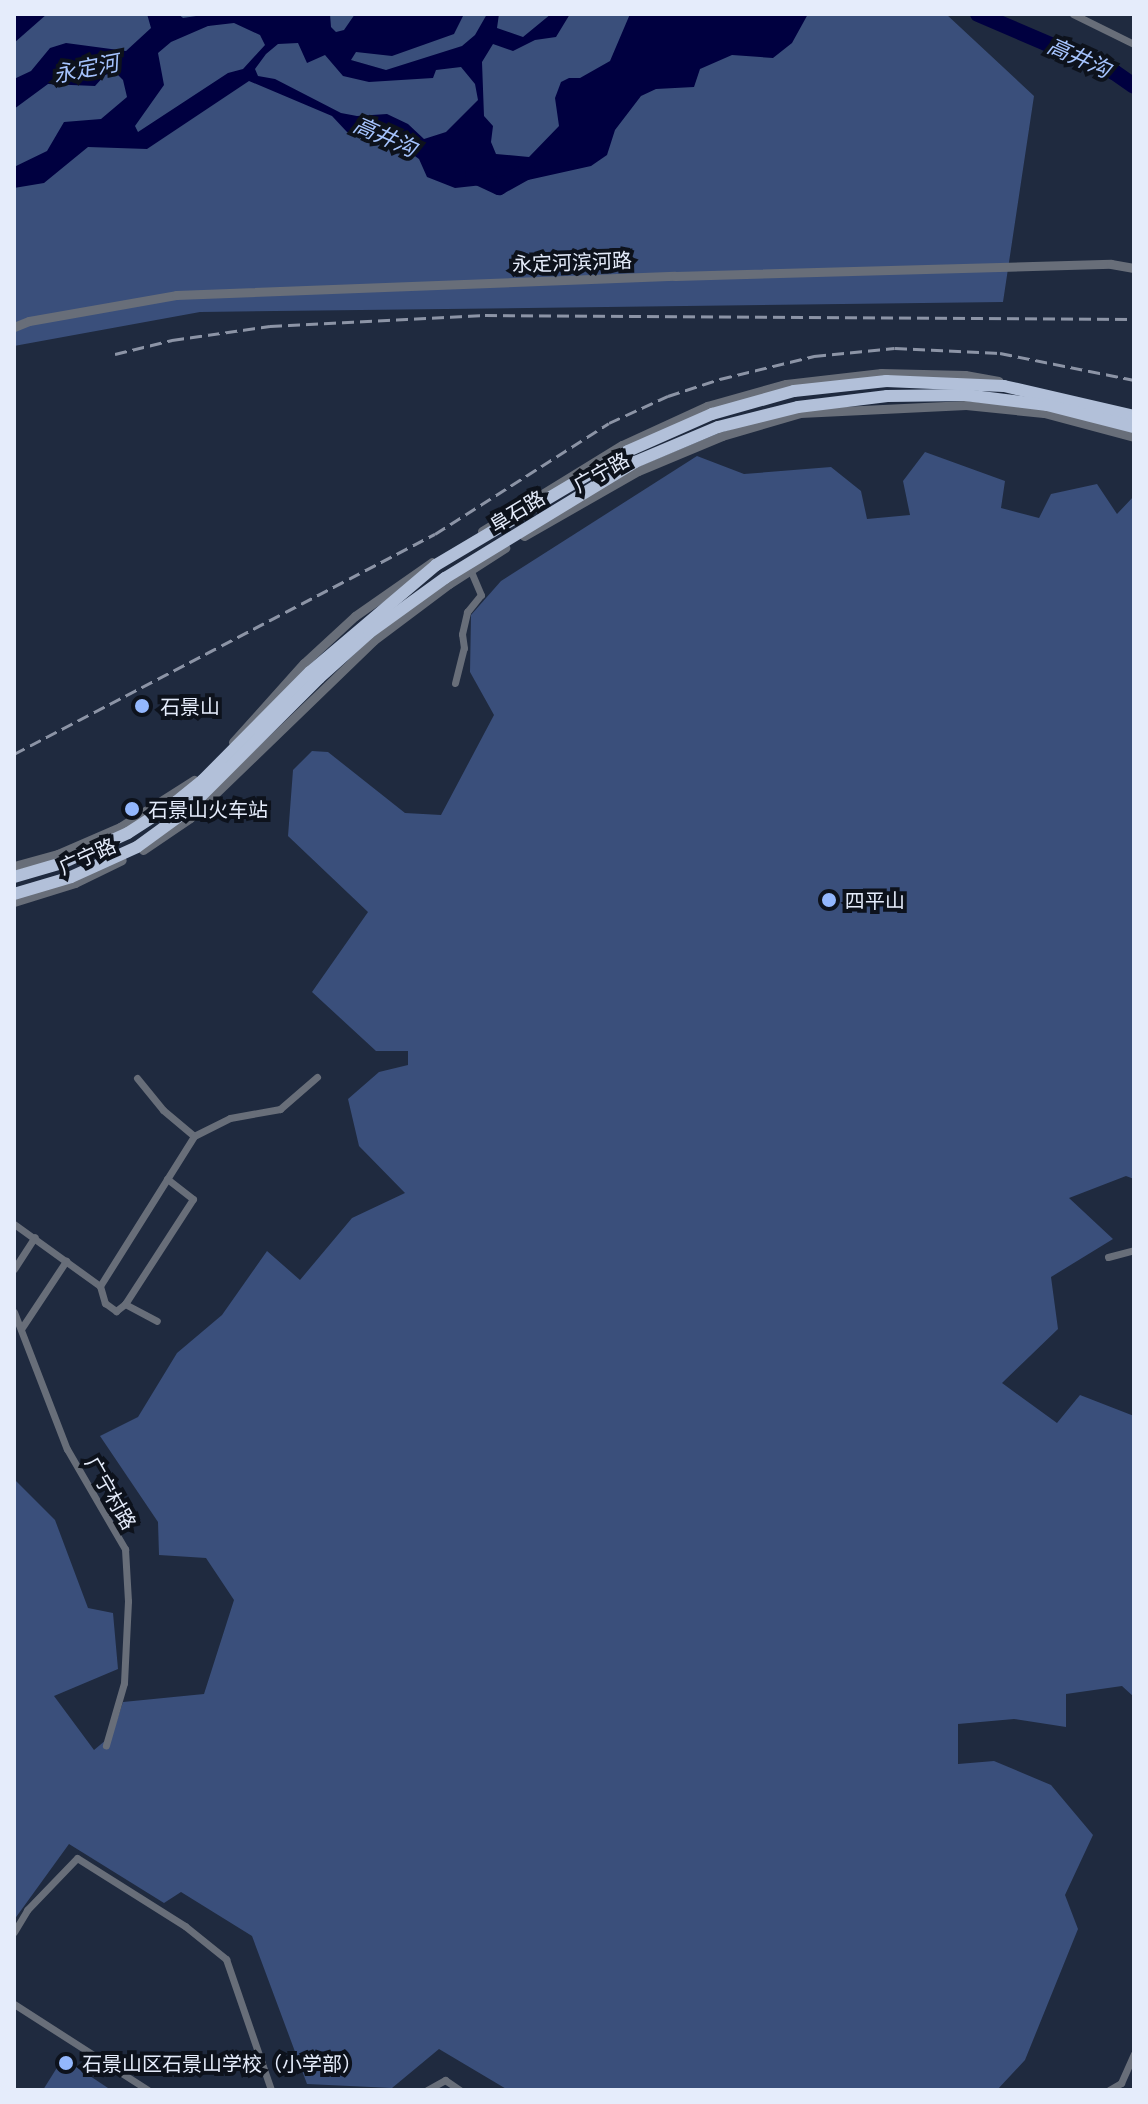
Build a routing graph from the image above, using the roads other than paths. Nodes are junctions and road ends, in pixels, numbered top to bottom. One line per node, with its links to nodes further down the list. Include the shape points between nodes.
1 (1073, 14): 2 (street)
2 (1134, 44)
3 (1134, 268): 4 (street, 永定河滨河路, via 1111,264 176,295)
4 (14, 327)
5 (1134, 413): 10 (street, 广宁路, via 965,375 881,373 786,384 707,406 622,445 355,616 304,663 218,758 167,800 58,854); 11 (highway, 阜石路, via 1004,386 886,381 794,391 712,414 628,451 436,565 310,672 176,802 128,833)
6 (1134, 427): 12 (highway, 阜石路, via 1047,405 965,395 887,396 798,407 718,427 635,462 432,587 359,642 185,812 137,847 71,877)
7 (1134, 437): 8 (street, 广宁路, via 1044,413 966,405 800,413 722,436 638,471)
8 (471, 571): 9 (street, via 481,595 467,612); 13 (street, 广宁路, via 361,651 190,818 140,851 75,883)
9 (455, 683)
10 (14, 866)
11 (14, 877)
12 (14, 894)
13 (14, 902)
14 (317, 1077): 16 (street, via 280,1109 230,1118)
15 (137, 1078): 16 (street)
16 (194, 1136): 17 (street)
17 (167, 1179): 24 (street); 25 (street, via 193,1199)
18 (14, 1224): 19 (street)
19 (35, 1237): 22 (street); 23 (street)
20 (1134, 1250): 21 (street)
21 (1108, 1257)
22 (66, 1261): 24 (street); 28 (street)
23 (14, 1269)
24 (100, 1286): 25 (street, via 105,1303 116,1311)
25 (125, 1304): 27 (street)
26 (14, 1312): 28 (street, 广宁村路)
27 (157, 1321)
28 (21, 1329): 29 (street, 广宁村路, via 67,1449 125,1549 124,1683)
29 (106, 1745)
30 (14, 1932): 34 (street, via 27,1910 77,1858 185,1926 226,1959)
31 (14, 2004): 33 (street)
32 (1134, 2054): 37 (street, via 1121,2083)
33 (148, 2090)
34 (271, 2090)
35 (427, 2090): 36 (street, via 445,2080)
36 (460, 2090)
37 (1109, 2090)

